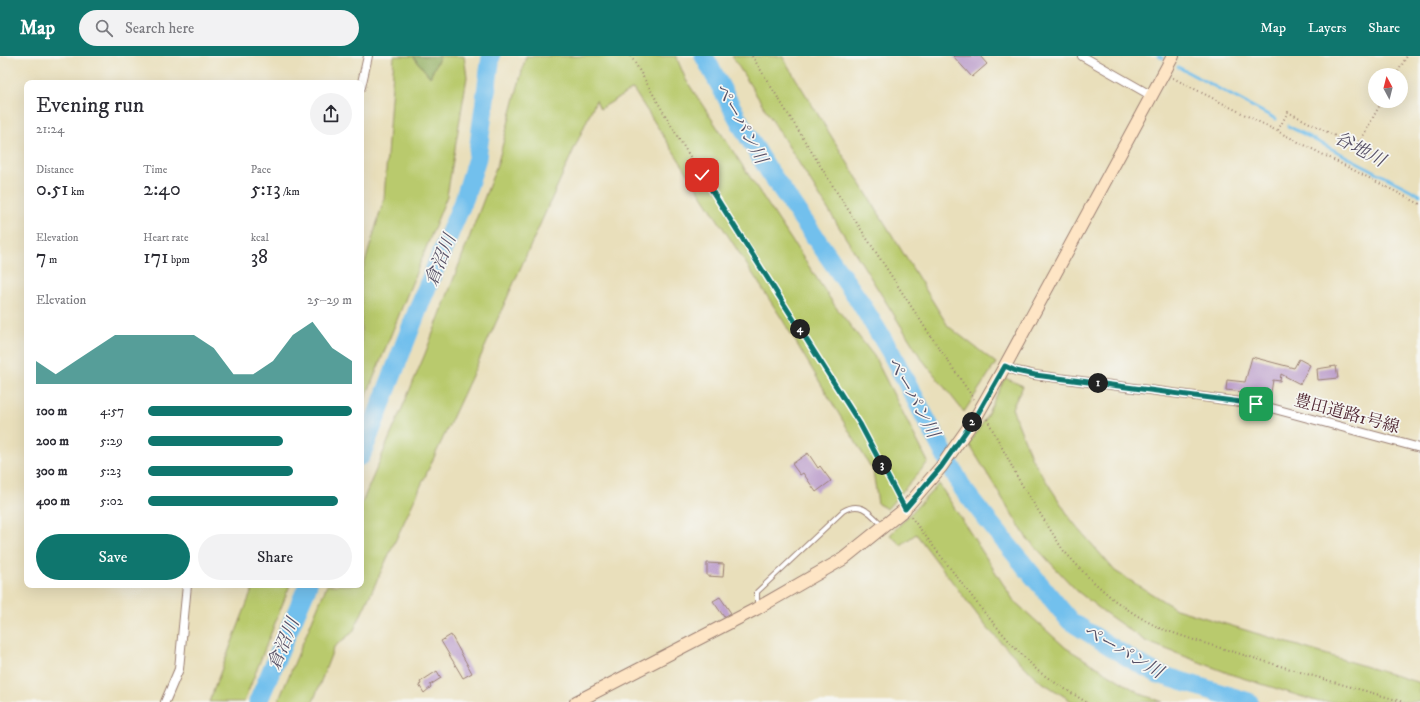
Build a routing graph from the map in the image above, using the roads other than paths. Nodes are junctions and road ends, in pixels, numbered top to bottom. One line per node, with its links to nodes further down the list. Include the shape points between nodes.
1 (368, 56): 4 (street)
2 (1082, 56): 5 (street)
3 (1173, 56): 5 (street)
4 (363, 80)
5 (1152, 96): 6 (street)
6 (1005, 366): 7 (street, 豊田道路1号線, via 1035,375 1256,404); 8 (street, via 941,467 907,506)
7 (1420, 448)
8 (883, 526): 10 (street, via 842,559); 10 (lane, via 862,508 850,506 842,511 757,592)
9 (187, 588): 11 (street, via 179,669)
10 (756, 609): 12 (street)
11 (165, 702)
12 (576, 702)

